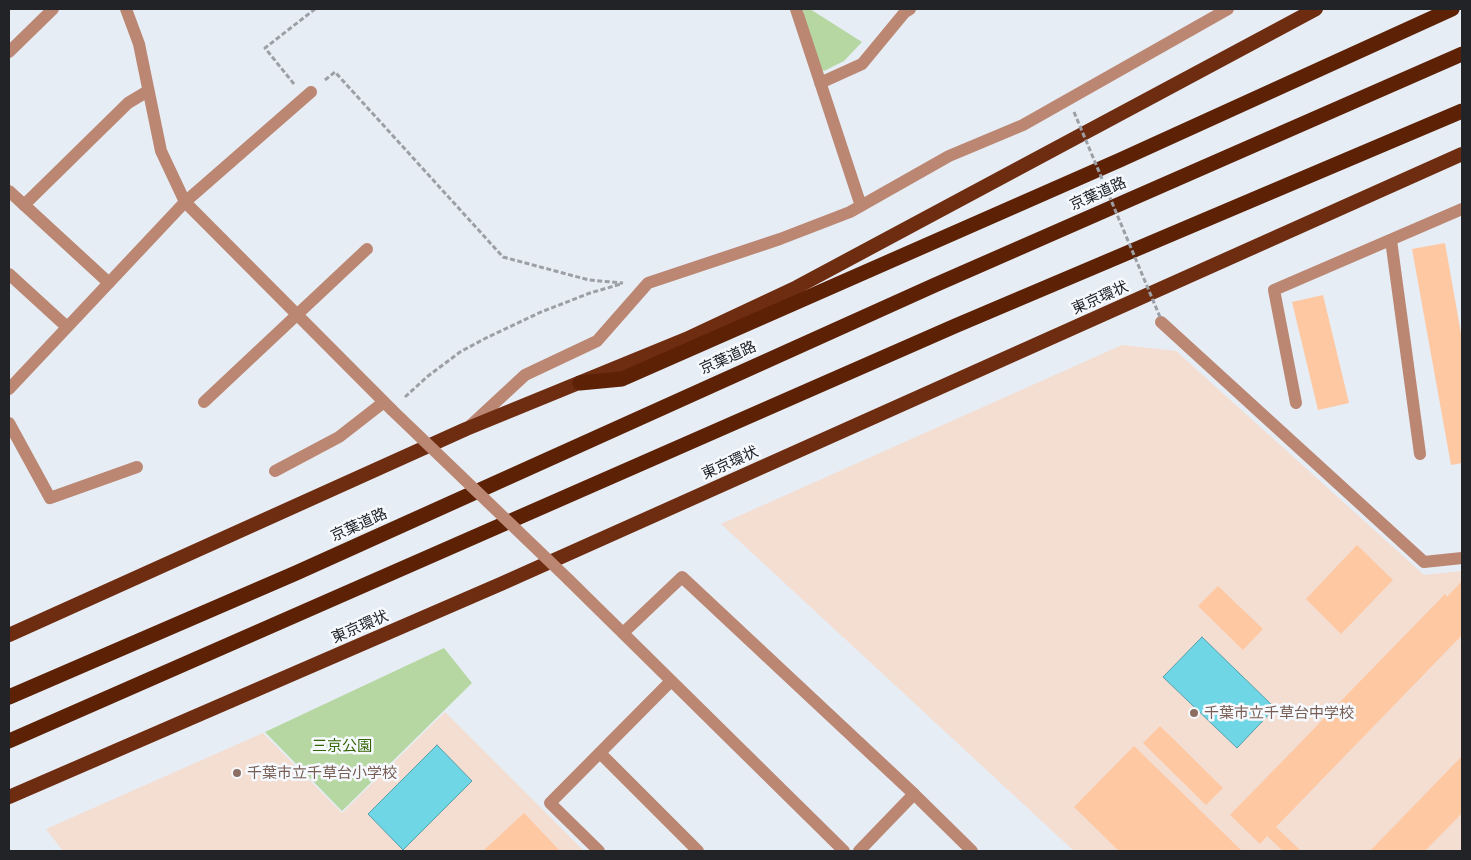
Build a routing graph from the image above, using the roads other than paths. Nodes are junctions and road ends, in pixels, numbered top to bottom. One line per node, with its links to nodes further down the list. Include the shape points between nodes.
1 (53, 9): 8 (street)
2 (126, 9): 11 (street, via 139,44)
3 (796, 9): 10 (street)
4 (910, 9): 10 (street, via 862,64)
5 (1228, 9): 18 (street, via 1023,125 949,156)
6 (1316, 9): 27 (highway, via 797,287 686,339)
7 (1452, 9): 27 (highway, via 1120,160 622,379)
8 (9, 52)
9 (1462, 54): 41 (highway, 京葉道路, via 935,284 296,573)
10 (820, 82): 18 (street)
11 (148, 91): 16 (street, via 161,151); 17 (street, via 128,103)
12 (308, 94): 16 (street)
13 (1462, 111): 42 (highway, via 956,326)
14 (1462, 154): 45 (highway, 東京環状, via 503,583)
15 (9, 191): 17 (street)
16 (186, 202): 23 (street); 24 (street)
17 (24, 205): 23 (street)
18 (861, 206): 33 (street, via 780,239 648,283 597,341 525,375)
19 (1462, 209): 20 (street)
20 (1391, 240): 30 (street, via 1274,290); 34 (street)
21 (367, 249): 24 (street)
22 (9, 274): 26 (street)
23 (109, 283): 26 (street)
24 (297, 314): 29 (street); 31 (street)
25 (1160, 319): 37 (street, via 1424,562)
26 (67, 327): 28 (street)
27 (580, 383): 33 (highway)
28 (9, 389)
29 (204, 402)
30 (1296, 403)
31 (388, 406): 36 (street); 38 (street, bridge)
32 (9, 423): 35 (street, via 50,498)
33 (466, 429): 39 (highway)
34 (1420, 454)
35 (137, 467)
36 (275, 471)
37 (1462, 558)
38 (623, 633): 40 (street); 44 (street, via 682,577)
39 (9, 635)
40 (671, 681): 43 (street); 48 (street)
41 (9, 697)
42 (9, 741)
43 (600, 753): 46 (street, via 550,803); 47 (street)
44 (914, 794): 49 (street); 50 (street)
45 (9, 797)
46 (599, 851)
47 (698, 851)
48 (844, 851)
49 (859, 851)
50 (972, 851)

